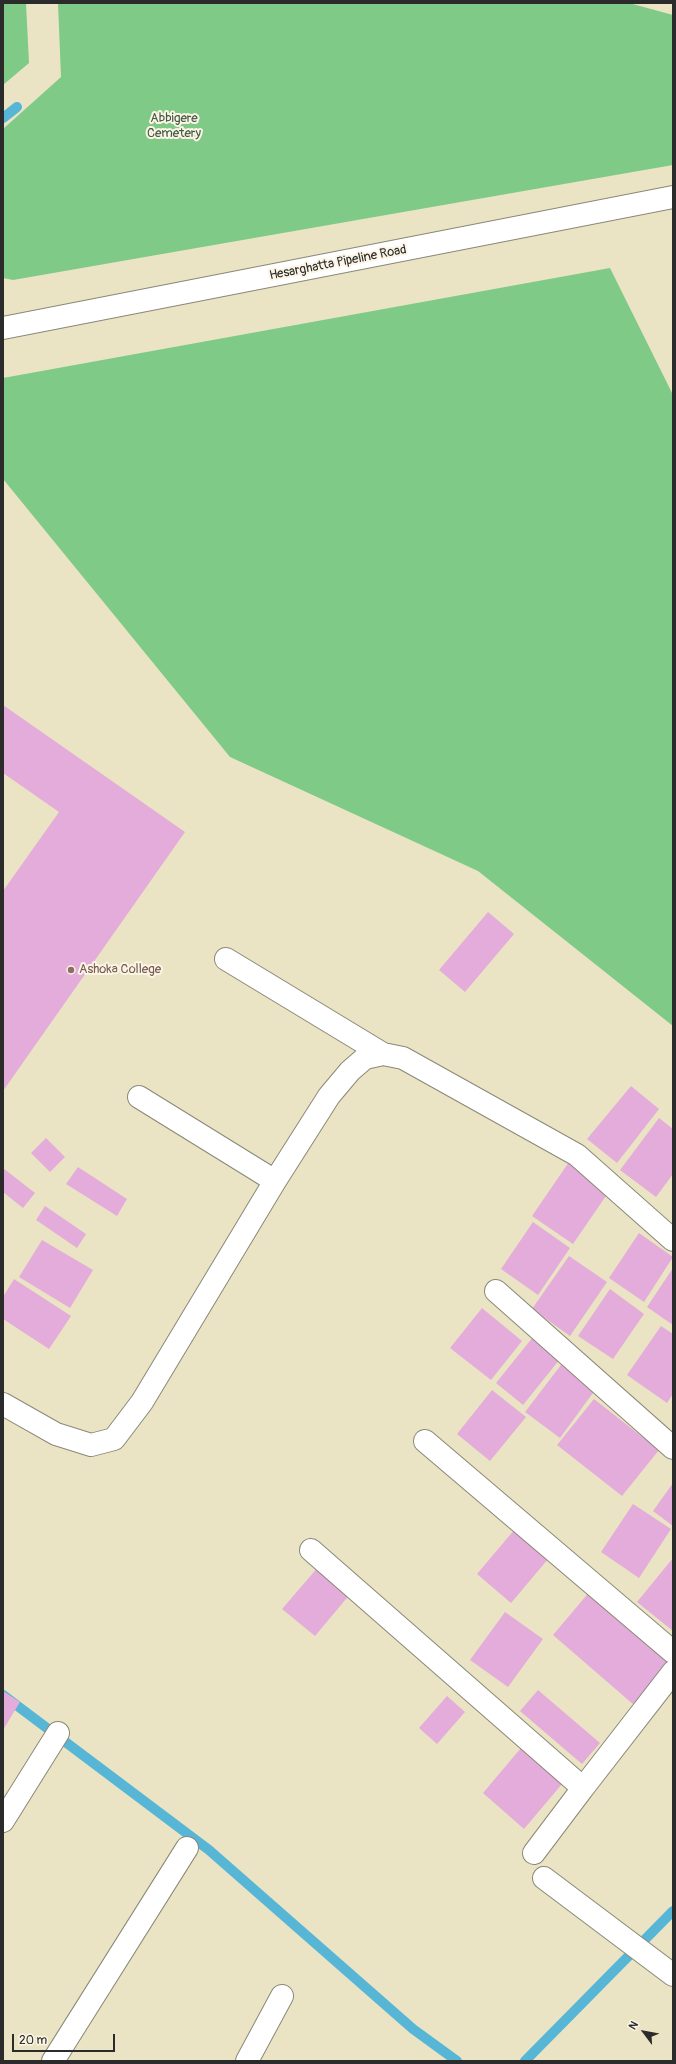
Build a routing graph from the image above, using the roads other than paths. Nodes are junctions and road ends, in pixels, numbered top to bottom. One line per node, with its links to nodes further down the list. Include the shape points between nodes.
1 (673, 198): 2 (street, Hesarghatta Pipeline Road)
2 (3, 328)
3 (226, 959): 4 (street)
4 (383, 1054): 6 (street, via 365,1058 350,1071 329,1096); 7 (street, via 403,1058 577,1155)
5 (139, 1097): 6 (street)
6 (275, 1181): 9 (street, via 142,1402 114,1439 91,1445 56,1434)
7 (673, 1240)
8 (496, 1291): 11 (street)
9 (3, 1404)
10 (425, 1440): 13 (street)
11 (673, 1448)
12 (311, 1550): 16 (street)
13 (673, 1652)
14 (673, 1672): 16 (street)
15 (58, 1733): 17 (street)
16 (583, 1788): 19 (street)
17 (3, 1820)
18 (187, 1848): 23 (street)
19 (534, 1853)
20 (544, 1878): 21 (street)
21 (669, 1972)
22 (282, 1996): 24 (street)
23 (53, 2061)
24 (247, 2061)

